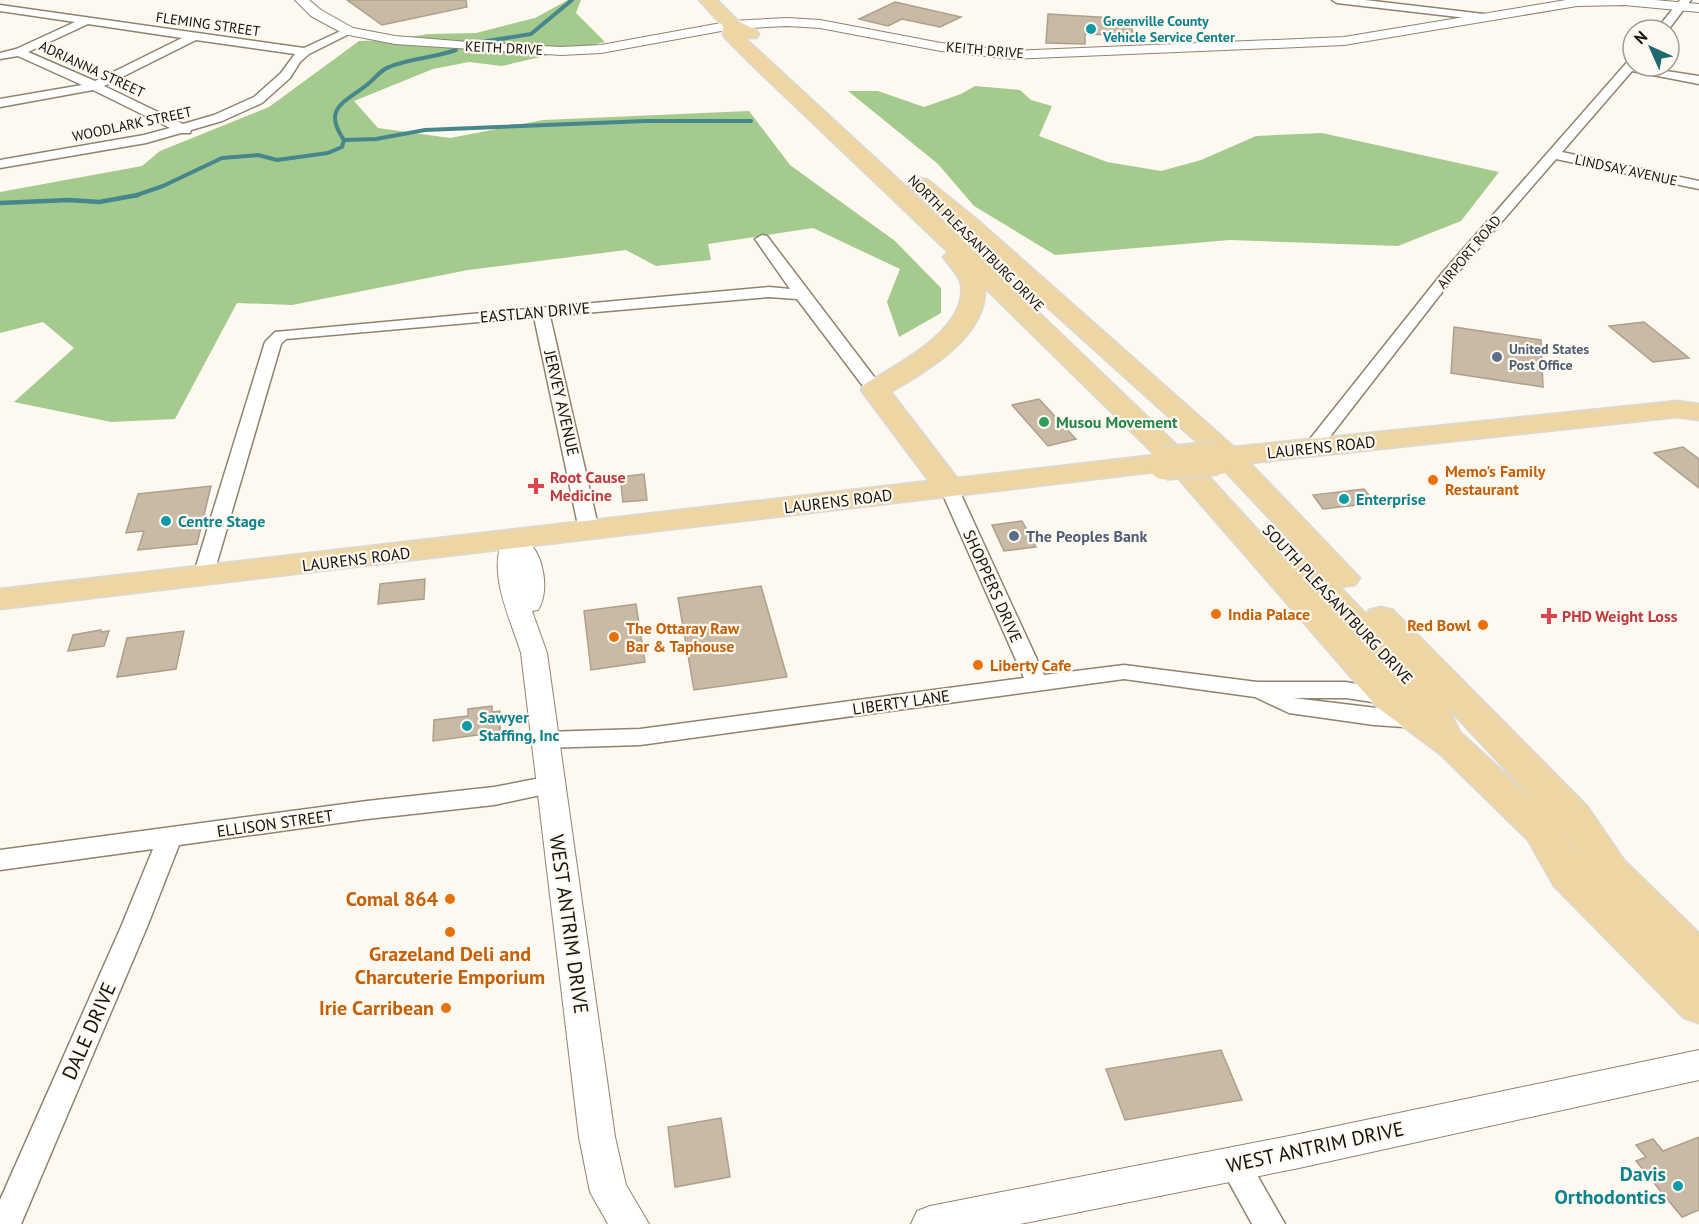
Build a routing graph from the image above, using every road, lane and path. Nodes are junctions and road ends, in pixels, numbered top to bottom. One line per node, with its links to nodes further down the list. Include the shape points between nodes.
1 (44, 0): 8 (street)
2 (301, 0): 14 (street, KEITH DRIVE)
3 (707, 0): 13 (main road, NORTH PLEASANTBURG DRIVE)
4 (1337, 0): 9 (street)
5 (1683, 3): 7 (street, KEITH DRIVE); 9 (street, KEITH DRIVE, via 1577,2); 10 (street)
6 (0, 8): 8 (street, FLEMING STREET)
7 (1699, 8)
8 (24, 11): 11 (street); 12 (street, FLEMING STREET)
9 (1484, 17): 13 (street, KEITH DRIVE, via 1344,41 1013,54 941,47 820,24)
10 (1671, 18)
11 (4, 20)
12 (88, 20): 15 (street, FLEMING STREET); 16 (street)
13 (732, 25): 14 (street, KEITH DRIVE, via 624,46 561,51 395,40); 27 (main road, NORTH PLEASANTBURG DRIVE, via 732,35)
14 (349, 31): 17 (street, WOODLARK STREET)
15 (192, 37): 17 (street, FLEMING STREET); 22 (street)
16 (18, 52): 18 (street); 22 (street, ADRIANNA STREET)
17 (305, 52): 24 (street, WOODLARK STREET, via 258,100)
18 (0, 56)
19 (1621, 75): 25 (street, AIRPORT ROAD)
20 (1681, 76): 21 (street)
21 (1699, 80)
22 (95, 86): 23 (street); 24 (street, ADRIANNA STREET)
23 (0, 103)
24 (184, 130): 26 (street, WOODLARK STREET)
25 (1552, 154): 28 (street, LINDSAY AVENUE); 35 (street, AIRPORT ROAD, via 1448,275)
26 (0, 164)
27 (894, 176): 29 (main road, NORTH PLEASANTBURG DRIVE); 36 (main road, NORTH PLEASANTBURG DRIVE)
28 (1699, 185)
29 (930, 221): 33 (main road, via 973,284 972,305 952,336); 36 (main road, NORTH PLEASANTBURG DRIVE)
30 (762, 239): 31 (street)
31 (802, 295): 32 (street, EASTLAN DRIVE, via 769,292); 33 (street)
32 (541, 312): 38 (street, JERVEY AVENUE); 40 (street, EASTLAN DRIVE, via 287,333 276,338)
33 (875, 390): 37 (main road)
34 (1692, 407): 35 (main road, LAURENS ROAD)
35 (1312, 448): 36 (main road, LAURENS ROAD)
36 (1213, 465): 37 (main road, LAURENS ROAD, bridge, via 1166,463); 44 (main road, SOUTH PLEASANTBURG DRIVE); 50 (main road, via 1573,816)
37 (949, 488): 38 (main road, LAURENS ROAD); 42 (street, SHOPPERS DRIVE)
38 (589, 530): 39 (main road, LAURENS ROAD)
39 (514, 540): 40 (main road, LAURENS ROAD); 45 (street, WEST ANTRIM DRIVE, via 509,559 515,603 534,653)
40 (203, 576): 41 (main road, LAURENS ROAD)
41 (0, 599)
42 (1037, 683): 43 (street, LIBERTY LANE, via 1124,672); 45 (street, LIBERTY LANE, via 640,737)
43 (1257, 690): 44 (street, LIBERTY LANE, via 1346,690); 44 (street, LIBERTY LANE, via 1289,705 1374,717)
44 (1409, 703): 47 (main road)
45 (544, 740): 46 (street, WEST ANTRIM DRIVE)
46 (551, 785): 48 (street, ELLISON STREET, via 494,796); 56 (street, WEST ANTRIM DRIVE, via 597,1137 609,1192)
47 (1542, 830): 50 (main road); 52 (main road, via 1568,875)
48 (170, 837): 49 (street, ELLISON STREET); 55 (street, DALE DRIVE)
49 (0, 860)
50 (1610, 871): 51 (main road)
51 (1699, 960)
52 (1699, 1005)
53 (1699, 1065): 54 (street, WEST ANTRIM DRIVE)
54 (1234, 1164): 57 (street, WEST ANTRIM DRIVE); 58 (street)
55 (5, 1224)
56 (630, 1224)
57 (930, 1224)
58 (1269, 1224)

